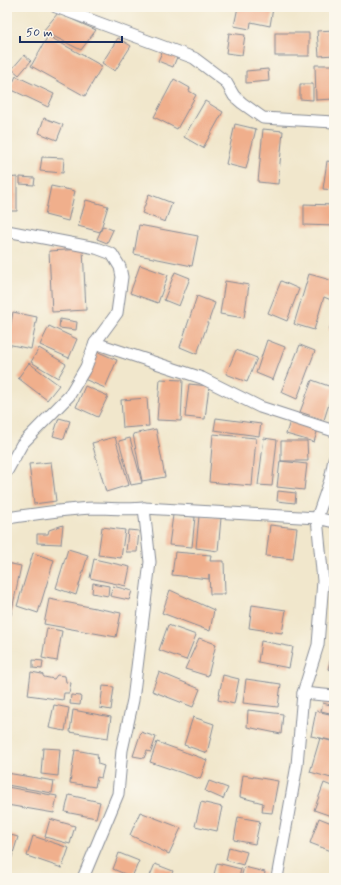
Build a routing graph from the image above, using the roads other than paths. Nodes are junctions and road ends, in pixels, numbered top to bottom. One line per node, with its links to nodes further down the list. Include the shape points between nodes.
1 (56, 7): 2 (street, via 194,58 226,82 234,96 263,118)
2 (334, 122)
3 (7, 231): 4 (street, via 96,248 112,254 120,267 122,277 117,313)
4 (95, 343): 5 (street, via 202,378 260,407); 7 (street, via 86,367 70,396 22,444)
5 (334, 431)
6 (334, 459): 10 (street, via 330,480)
7 (7, 471)
8 (144, 508): 9 (street, via 50,511); 10 (street); 14 (street, via 150,562 133,700 122,750 118,794)
9 (7, 518)
10 (316, 518): 11 (street); 12 (street, via 323,581 318,645)
11 (334, 522)
12 (303, 693): 13 (street); 15 (street, via 297,765)
13 (334, 696)
14 (87, 877)
15 (277, 878)

